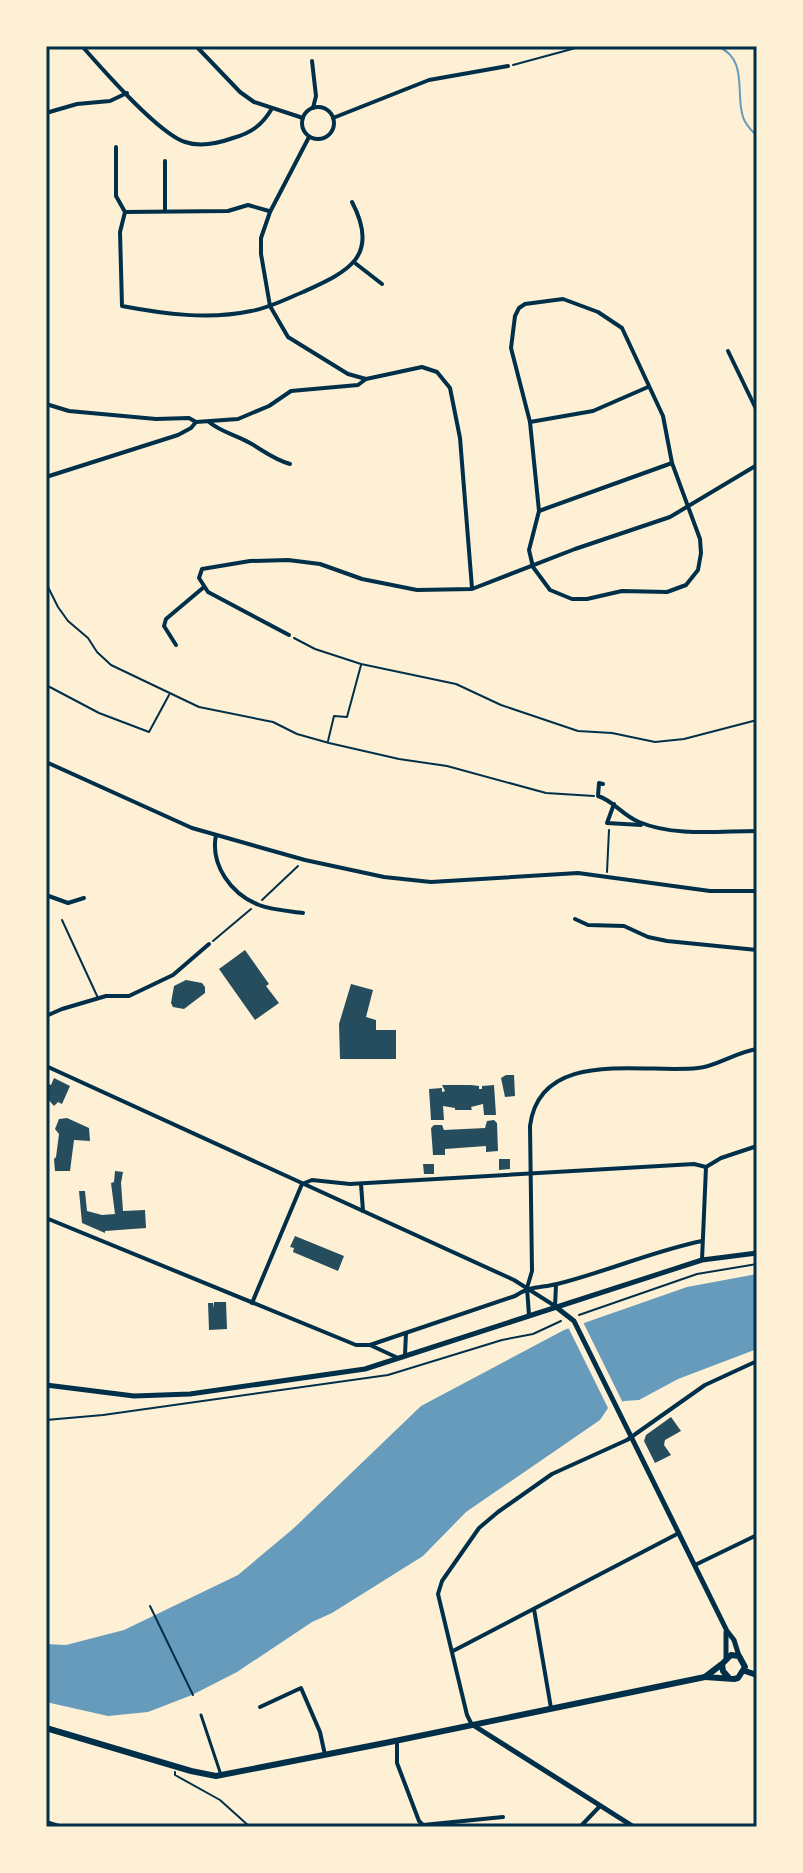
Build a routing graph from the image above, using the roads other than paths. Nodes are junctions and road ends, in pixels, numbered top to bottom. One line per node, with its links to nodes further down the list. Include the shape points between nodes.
1 (82, 46): 5 (street)
2 (196, 46): 7 (street, via 240,92)
3 (312, 61): 6 (street)
4 (508, 66): 10 (street, via 429,80)
5 (127, 93): 7 (street, via 165,133 188,143 216,144 242,136 263,123); 8 (street)
6 (313, 108): 9 (street); 10 (street, via 325,109)
7 (271, 110): 9 (street)
8 (46, 113)
9 (303, 118): 11 (street)
10 (333, 118): 11 (street, via 326,137)
11 (309, 137): 17 (street)
12 (116, 147): 15 (street, via 116,196)
13 (165, 161): 16 (street)
14 (352, 202): 18 (street, via 362,232)
15 (125, 212): 16 (street); 20 (street, via 120,232 122,306 169,315 250,312)
16 (165, 212): 17 (street, via 228,211 248,205)
17 (270, 212): 20 (street, via 261,254)
18 (355, 263): 19 (street); 20 (street, via 339,276)
19 (382, 284)
20 (270, 306): 22 (street, via 288,337 348,374)
21 (728, 351): 25 (street)
22 (366, 379): 26 (street, via 358,385 291,391 238,419); 37 (street, via 422,367 437,372 450,388 460,438)
23 (648, 387): 28 (street, via 593,411); 28 (street, via 622,328 563,299 525,304 515,316 511,348); 29 (street, via 663,416)
24 (46, 404): 27 (street, via 69,411)
25 (757, 411)
26 (207, 421): 27 (street); 30 (street)
27 (196, 422): 32 (street, via 178,435)
28 (530, 422): 34 (street)
29 (672, 463): 33 (street); 34 (street)
30 (290, 464)
31 (757, 465): 33 (street)
32 (46, 477)
33 (687, 509): 35 (street); 35 (street, via 700,539 698,570 686,585 667,592 622,591 572,599 550,590)
34 (539, 511): 35 (street, via 529,550)
35 (533, 567): 37 (street)
36 (204, 587): 37 (street, via 200,573 206,566 288,560 417,590); 38 (street); 39 (street, via 166,619 164,626)
37 (472, 589)
38 (289, 635)
39 (176, 645)
40 (46, 762): 45 (street)
41 (603, 784): 42 (street, via 599,783 598,796)
42 (614, 804): 43 (street); 43 (street, via 607,823)
43 (651, 826): 44 (street, via 668,831)
44 (757, 831)
45 (216, 835): 46 (street, via 334,867 431,882 578,873 710,891); 49 (street, via 217,863 234,890 260,906)
46 (757, 891)
47 (46, 895): 48 (street, via 68,903)
48 (84, 898)
49 (303, 913)
50 (575, 919): 53 (street, via 588,925 624,926 667,941)
51 (62, 920): 54 (lane)
52 (209, 944): 54 (street, via 173,975 129,996)
53 (757, 950)
54 (98, 999): 55 (street)
55 (46, 1016)
56 (757, 1049): 60 (street, via 699,1068 586,1071 563,1077 533,1108)
57 (46, 1066): 61 (street)
58 (757, 1146): 59 (street)
59 (706, 1167): 60 (street); 65 (street)
60 (531, 1174): 62 (street); 69 (street, via 532,1271)
61 (302, 1184): 62 (street); 63 (street); 70 (street)
62 (361, 1184): 63 (street)
63 (363, 1211): 69 (street)
64 (46, 1218): 70 (street)
65 (702, 1241): 67 (street); 68 (street)
66 (757, 1253): 67 (street)
67 (702, 1260): 71 (street)
68 (556, 1284): 69 (street); 71 (street)
69 (527, 1288): 71 (street); 72 (street); 73 (street)
70 (252, 1303): 74 (street, via 356,1345)
71 (555, 1306): 72 (street); 79 (street, via 574,1321)
72 (529, 1315): 75 (street)
73 (406, 1333): 74 (street); 75 (street)
74 (370, 1345): 76 (street)
75 (405, 1355): 76 (street)
76 (398, 1358): 78 (street, via 354,1371 190,1394 134,1396)
77 (757, 1361): 79 (street, via 705,1385)
78 (46, 1385)
79 (631, 1435): 80 (street); 85 (street, via 552,1474 479,1528 439,1588)
80 (679, 1533): 82 (street); 83 (street)
81 (757, 1535): 82 (street)
82 (695, 1565): 84 (street)
83 (534, 1609): 85 (street); 93 (street)
84 (727, 1631): 86 (street); 87 (street)
85 (453, 1651): 95 (street)
86 (739, 1656): 87 (main road); 88 (main road)
87 (724, 1661): 90 (main road); 91 (main road)
88 (745, 1671): 89 (main road); 91 (main road)
89 (757, 1675)
90 (705, 1677): 91 (main road); 93 (main road)
91 (729, 1678)
92 (260, 1707): 98 (street, via 301,1688)
93 (551, 1708): 95 (main road)
94 (201, 1715): 99 (street)
95 (472, 1725): 97 (main road); 100 (street)
96 (46, 1728): 99 (main road)
97 (397, 1741): 98 (main road); 101 (street, via 397,1763 423,1825)
98 (325, 1755): 99 (main road)
99 (221, 1775)
100 (600, 1805): 104 (street); 105 (street)
101 (503, 1817)
102 (46, 1822): 103 (street)
103 (62, 1827)
104 (580, 1827)
105 (634, 1827)

